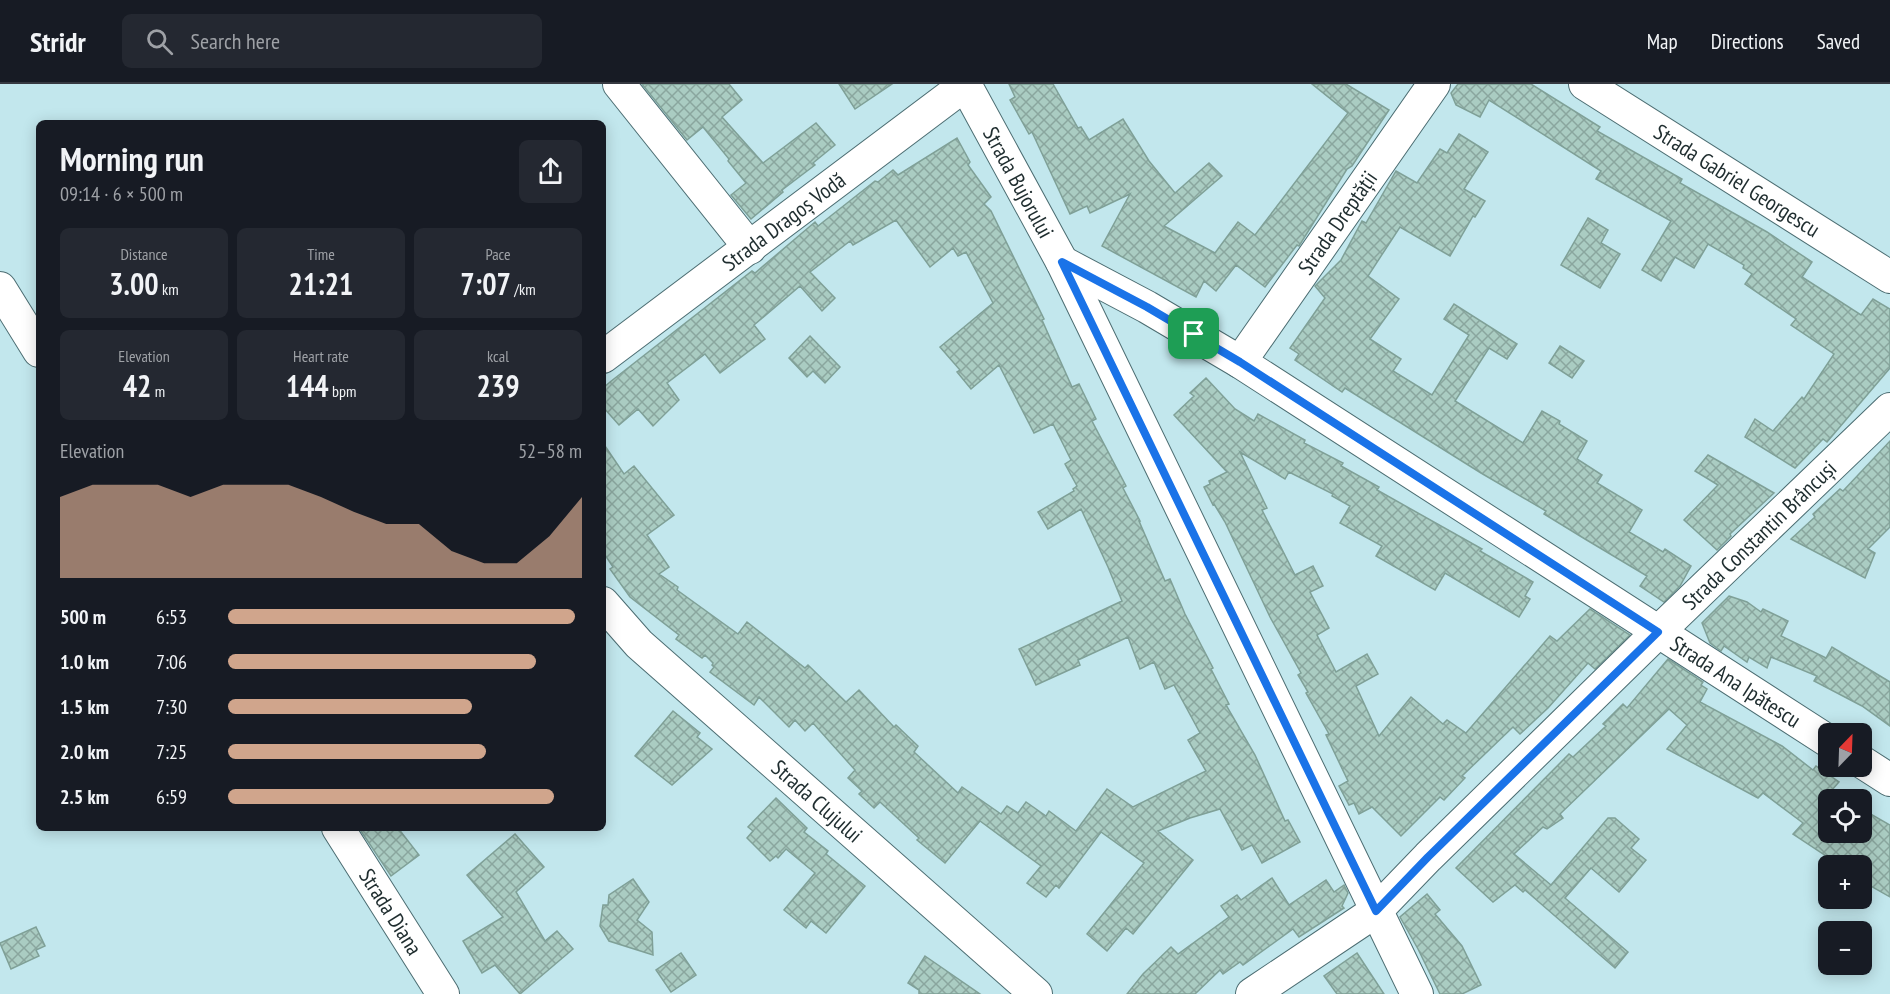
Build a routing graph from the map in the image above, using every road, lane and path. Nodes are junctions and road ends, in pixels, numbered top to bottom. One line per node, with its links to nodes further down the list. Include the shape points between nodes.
1 (619, 84): 5 (street)
2 (1434, 84): 11 (street, Strada Dreptății)
3 (1585, 84): 7 (street, Strada Gabriel Georgescu)
4 (965, 85): 5 (street, Strada Dragoș Vodă); 6 (street, Strada Bujorului)
5 (750, 248): 10 (street, Strada Dragoș Vodă)
6 (1062, 262): 11 (street, Strada Ana Ipătescu); 19 (street, Strada Bujorului)
7 (1890, 276)
8 (0, 288): 9 (street)
9 (36, 346)
10 (606, 355)
11 (1240, 362): 14 (street, Strada Ana Ipătescu)
12 (1890, 409): 14 (street, Strada Constantin Brâncuși)
13 (606, 606): 21 (street, Strada Clujului, via 639,644)
14 (1658, 632): 15 (street, Strada Ana Ipătescu); 19 (street, Strada Constantin Brâncuși)
15 (1818, 735)
16 (1872, 768): 17 (street)
17 (1890, 780)
18 (340, 831): 20 (street, Strada Diana)
19 (1376, 911): 22 (street, Strada Constantin Brâncuși); 23 (street, Strada Bujorului)
20 (443, 994)
21 (1036, 994)
22 (1252, 994)
23 (1417, 994)

